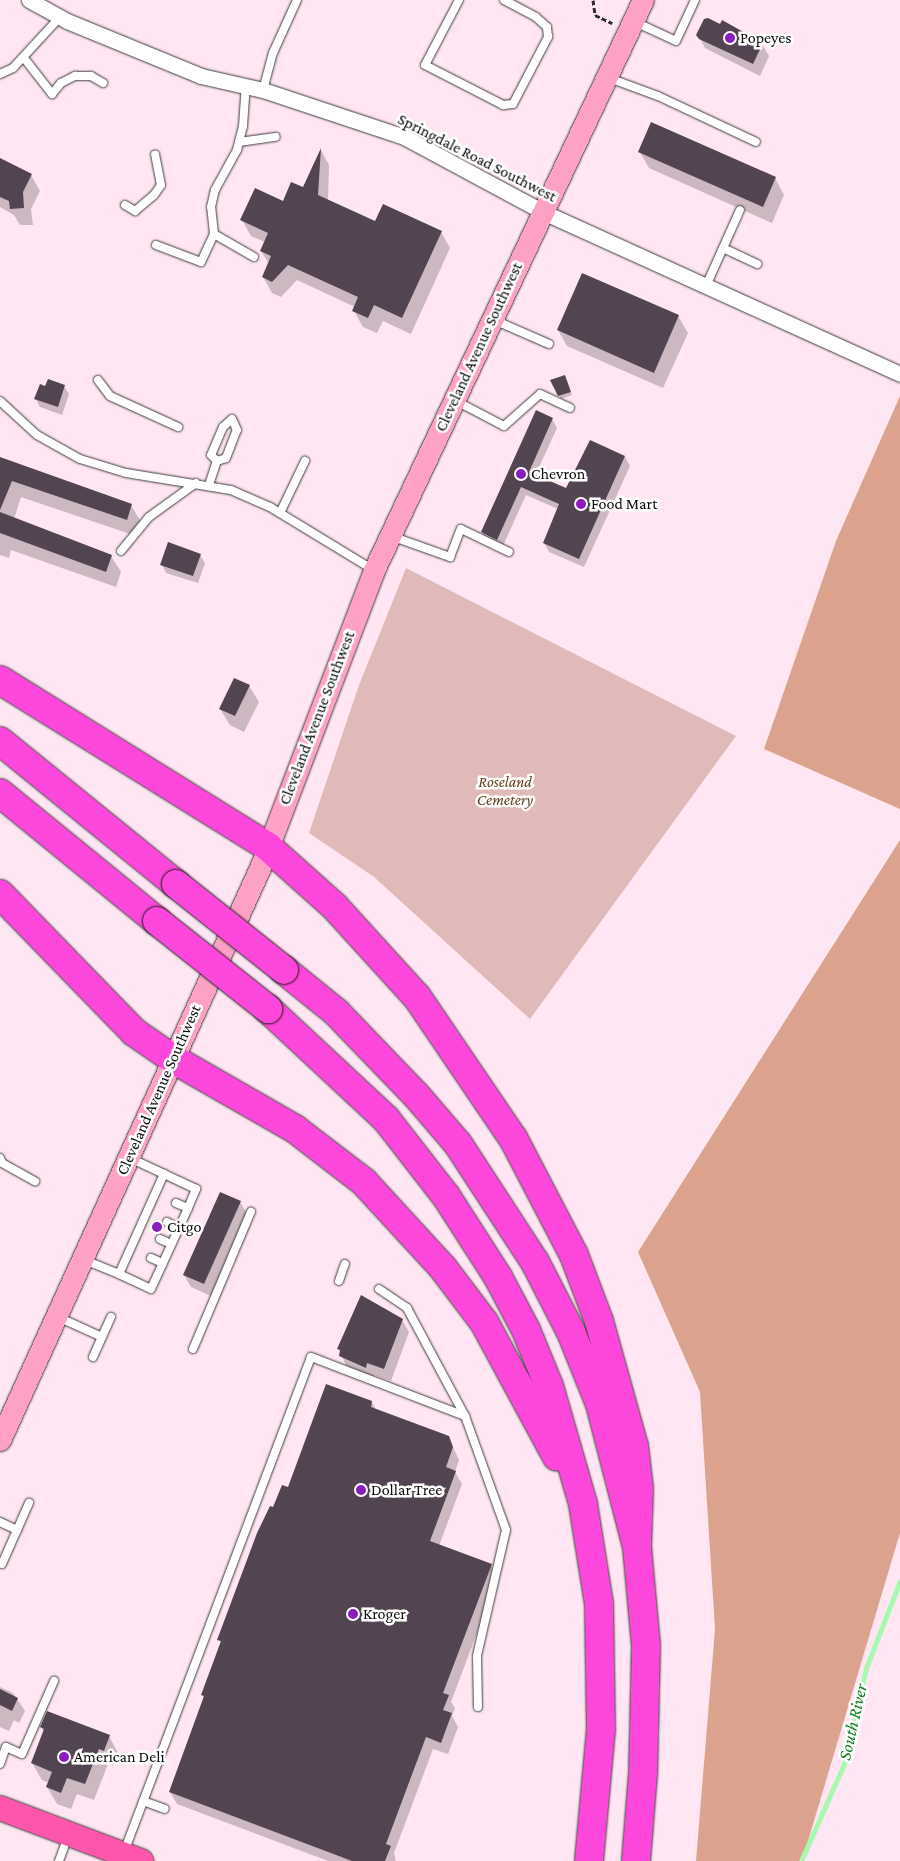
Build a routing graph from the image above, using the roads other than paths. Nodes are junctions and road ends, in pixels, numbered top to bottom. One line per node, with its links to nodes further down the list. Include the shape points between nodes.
1 (29, 0): 7 (street, Springdale Road Southwest)
2 (298, 0): 14 (lane, via 273,52)
3 (459, 0): 4 (lane, via 425,65 503,106 513,104 548,37 547,27 536,17)
4 (504, 0)
5 (643, 0): 8 (main road, Cleveland Avenue Southwest)
6 (695, 0): 8 (lane, via 676,41)
7 (60, 17): 9 (lane); 13 (street, Springdale Road Southwest, via 201,76)
8 (631, 26): 11 (main road, Cleveland Avenue Southwest)
9 (24, 58): 10 (lane); 12 (lane, via 52,94 75,76 91,76)
10 (0, 74)
11 (607, 77): 17 (lane, via 658,96); 21 (main road, Cleveland Avenue Southwest)
12 (103, 83)
13 (246, 87): 14 (street, Springdale Road Southwest); 16 (lane, via 244,126)
14 (263, 90): 21 (street, Springdale Road Southwest, via 404,137)
15 (276, 137): 16 (lane)
16 (239, 142): 22 (lane, via 213,199)
17 (756, 142)
18 (155, 156): 19 (lane, via 161,185 135,211)
19 (125, 205)
20 (740, 210): 24 (lane)
21 (543, 212): 27 (street, Springdale Road Southwest); 28 (main road, Cleveland Avenue Southwest)
22 (214, 234): 23 (lane, via 201,262); 25 (lane)
23 (156, 245)
24 (723, 248): 26 (lane); 27 (lane)
25 (254, 257)
26 (757, 264)
27 (706, 286): 30 (street, Springdale Road Southwest)
28 (492, 320): 29 (lane); 32 (main road, Cleveland Avenue Southwest)
29 (549, 344)
30 (900, 374)
31 (98, 380): 35 (lane, via 110,396)
32 (454, 400): 34 (lane, via 504,426 540,394); 41 (main road, Cleveland Avenue Southwest)
33 (0, 401): 38 (lane, via 38,435 80,459 126,474)
34 (570, 408)
35 (178, 427)
36 (217, 461): 36 (lane, via 226,458 237,430 232,419 223,427 211,455); 39 (lane)
37 (305, 461): 40 (lane)
38 (196, 483): 39 (lane); 42 (lane, via 149,517)
39 (209, 485): 40 (lane, via 231,490)
40 (280, 513): 44 (lane)
41 (390, 535): 43 (lane, via 450,557 461,529); 44 (main road, Cleveland Avenue Southwest)
42 (121, 552)
43 (509, 552)
44 (374, 570): 48 (main road, Cleveland Avenue Southwest)
45 (0, 680): 48 (highway)
46 (0, 741): 82 (highway, bridge, via 336,1012 458,1144 535,1262 578,1350 600,1404)
47 (0, 793): 79 (highway, bridge, via 268,1009 386,1119 474,1236 526,1330 550,1386)
48 (268, 847): 50 (main road, Cleveland Avenue Southwest); 82 (highway, via 335,908 416,997 482,1088 543,1192 586,1288 622,1400 634,1446 639,1489)
49 (0, 894): 50 (highway, via 134,1032)
50 (173, 1060): 51 (main road, Cleveland Avenue Southwest); 79 (highway, via 295,1129 332,1155 387,1206 443,1268 484,1322)
51 (128, 1157): 53 (lane); 63 (main road, Cleveland Avenue Southwest)
52 (1, 1161): 54 (lane)
53 (164, 1174): 56 (lane, via 196,1189); 66 (lane, via 149,1214)
54 (35, 1181)
55 (176, 1203): 56 (lane)
56 (188, 1208): 59 (lane)
57 (251, 1212): 73 (lane)
58 (167, 1222): 59 (lane)
59 (179, 1228): 61 (lane)
60 (160, 1239): 61 (lane)
61 (171, 1244): 64 (lane)
62 (151, 1258): 64 (lane)
63 (82, 1259): 66 (lane); 69 (main road, Cleveland Avenue Southwest)
64 (163, 1263): 66 (lane, via 151,1289)
65 (345, 1264): 67 (lane)
66 (118, 1274)
67 (339, 1281)
68 (379, 1290): 76 (lane, via 407,1308)
69 (56, 1316): 71 (lane); 77 (main road, Cleveland Avenue Southwest)
70 (110, 1317): 71 (lane)
71 (102, 1337): 75 (lane)
72 (314, 1348): 74 (lane)
73 (194, 1349)
74 (311, 1356): 76 (lane); 88 (lane)
75 (93, 1357)
76 (465, 1416): 85 (lane, via 506,1530 477,1656)
77 (0, 1440)
78 (29, 1502): 81 (lane)
79 (583, 1504): 94 (highway, via 599,1604 602,1662 601,1729)
80 (0, 1522): 81 (lane)
81 (18, 1530): 83 (lane)
82 (637, 1547): 95 (highway, via 646,1654 643,1774)
83 (2, 1564)
84 (54, 1681): 86 (lane, via 22,1754)
85 (478, 1707)
86 (3, 1746): 87 (lane)
87 (0, 1764)
88 (144, 1801): 90 (lane); 92 (lane)
89 (0, 1808): 91 (main road)
90 (165, 1809)
91 (69, 1834): 92 (main road); 93 (lane)
92 (133, 1859)
93 (59, 1861)
94 (589, 1861)
95 (636, 1861)

